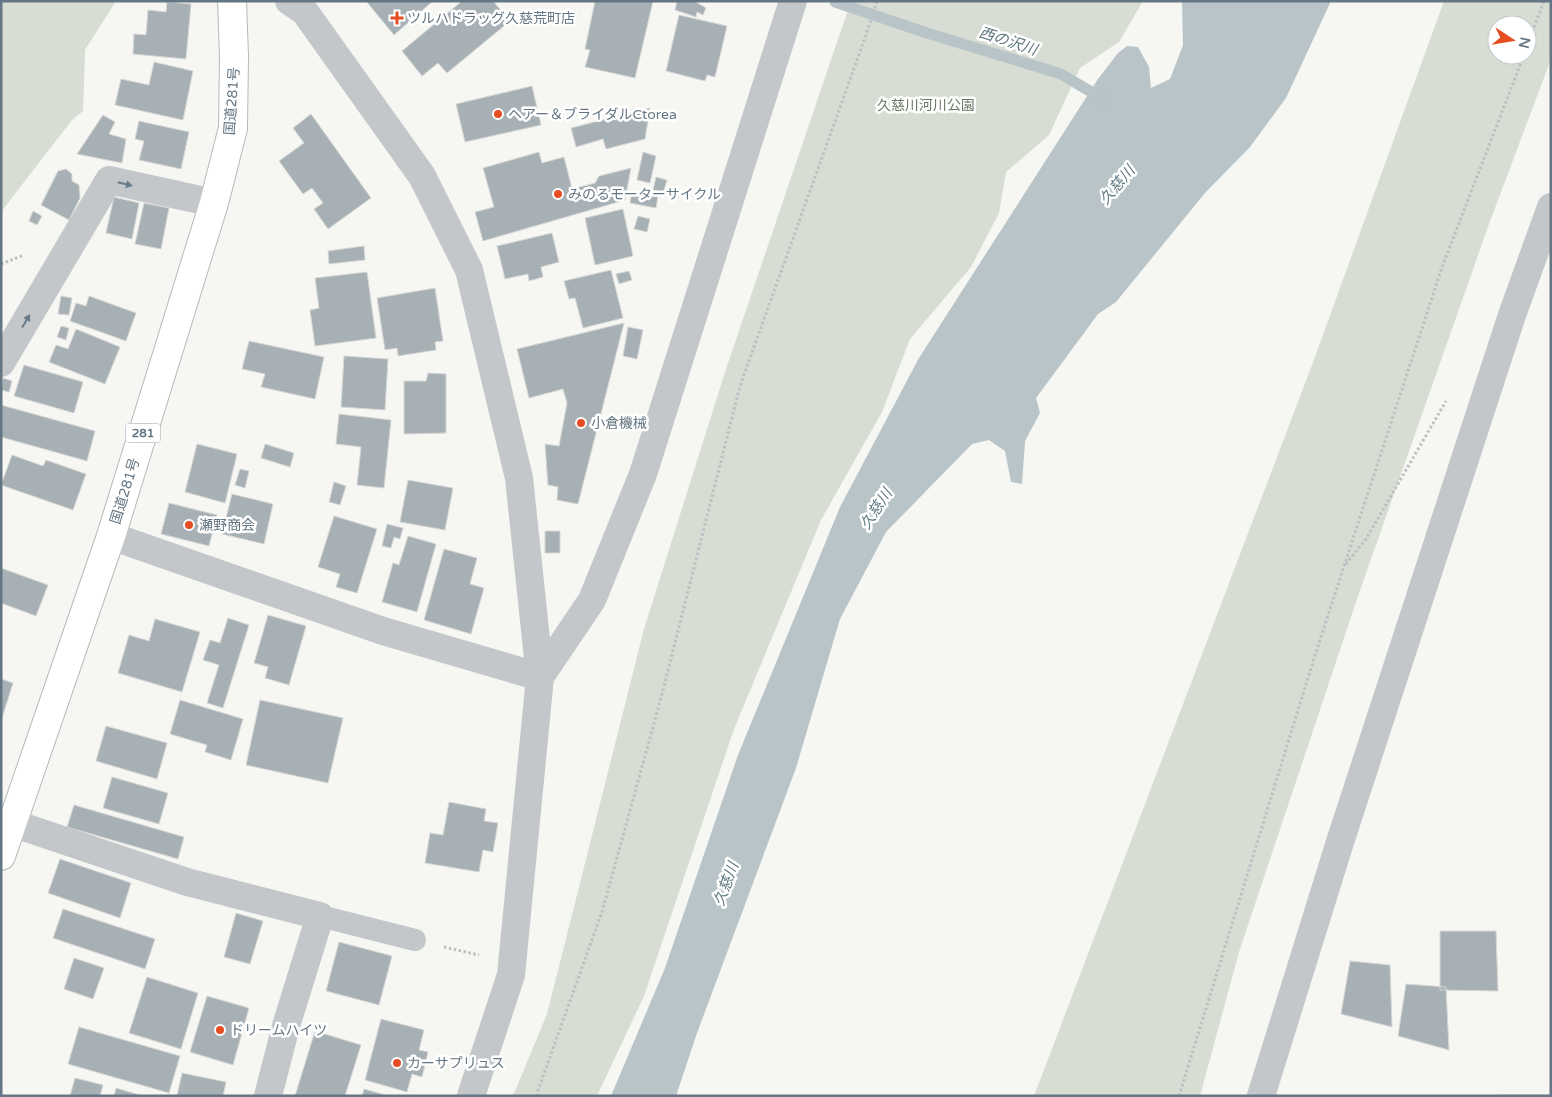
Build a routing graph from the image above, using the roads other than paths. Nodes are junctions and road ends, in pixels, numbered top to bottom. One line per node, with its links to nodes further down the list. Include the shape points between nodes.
1 (232, 1): 4 (highway, 国道281号 / 281, via 233,128)
2 (289, 1): 8 (street, via 305,12 422,176 469,270 519,478)
3 (793, 1): 8 (street, via 643,474 592,600)
4 (214, 204): 6 (street, one-way to 4, via 109,180); 7 (highway, 国道281号 / 281)
5 (1551, 207): 15 (street, via 1512,315 1340,842)
6 (1, 363)
7 (111, 536): 8 (street, via 384,631); 9 (highway, 国道281号 / 281)
8 (540, 677): 14 (street, via 511,975)
9 (12, 823): 10 (highway, 国道281号 / 281); 11 (street, via 187,882)
10 (1, 856)
11 (320, 916): 12 (lane); 13 (street)
12 (415, 940)
13 (268, 1096)
14 (471, 1096)
15 (1261, 1096)

